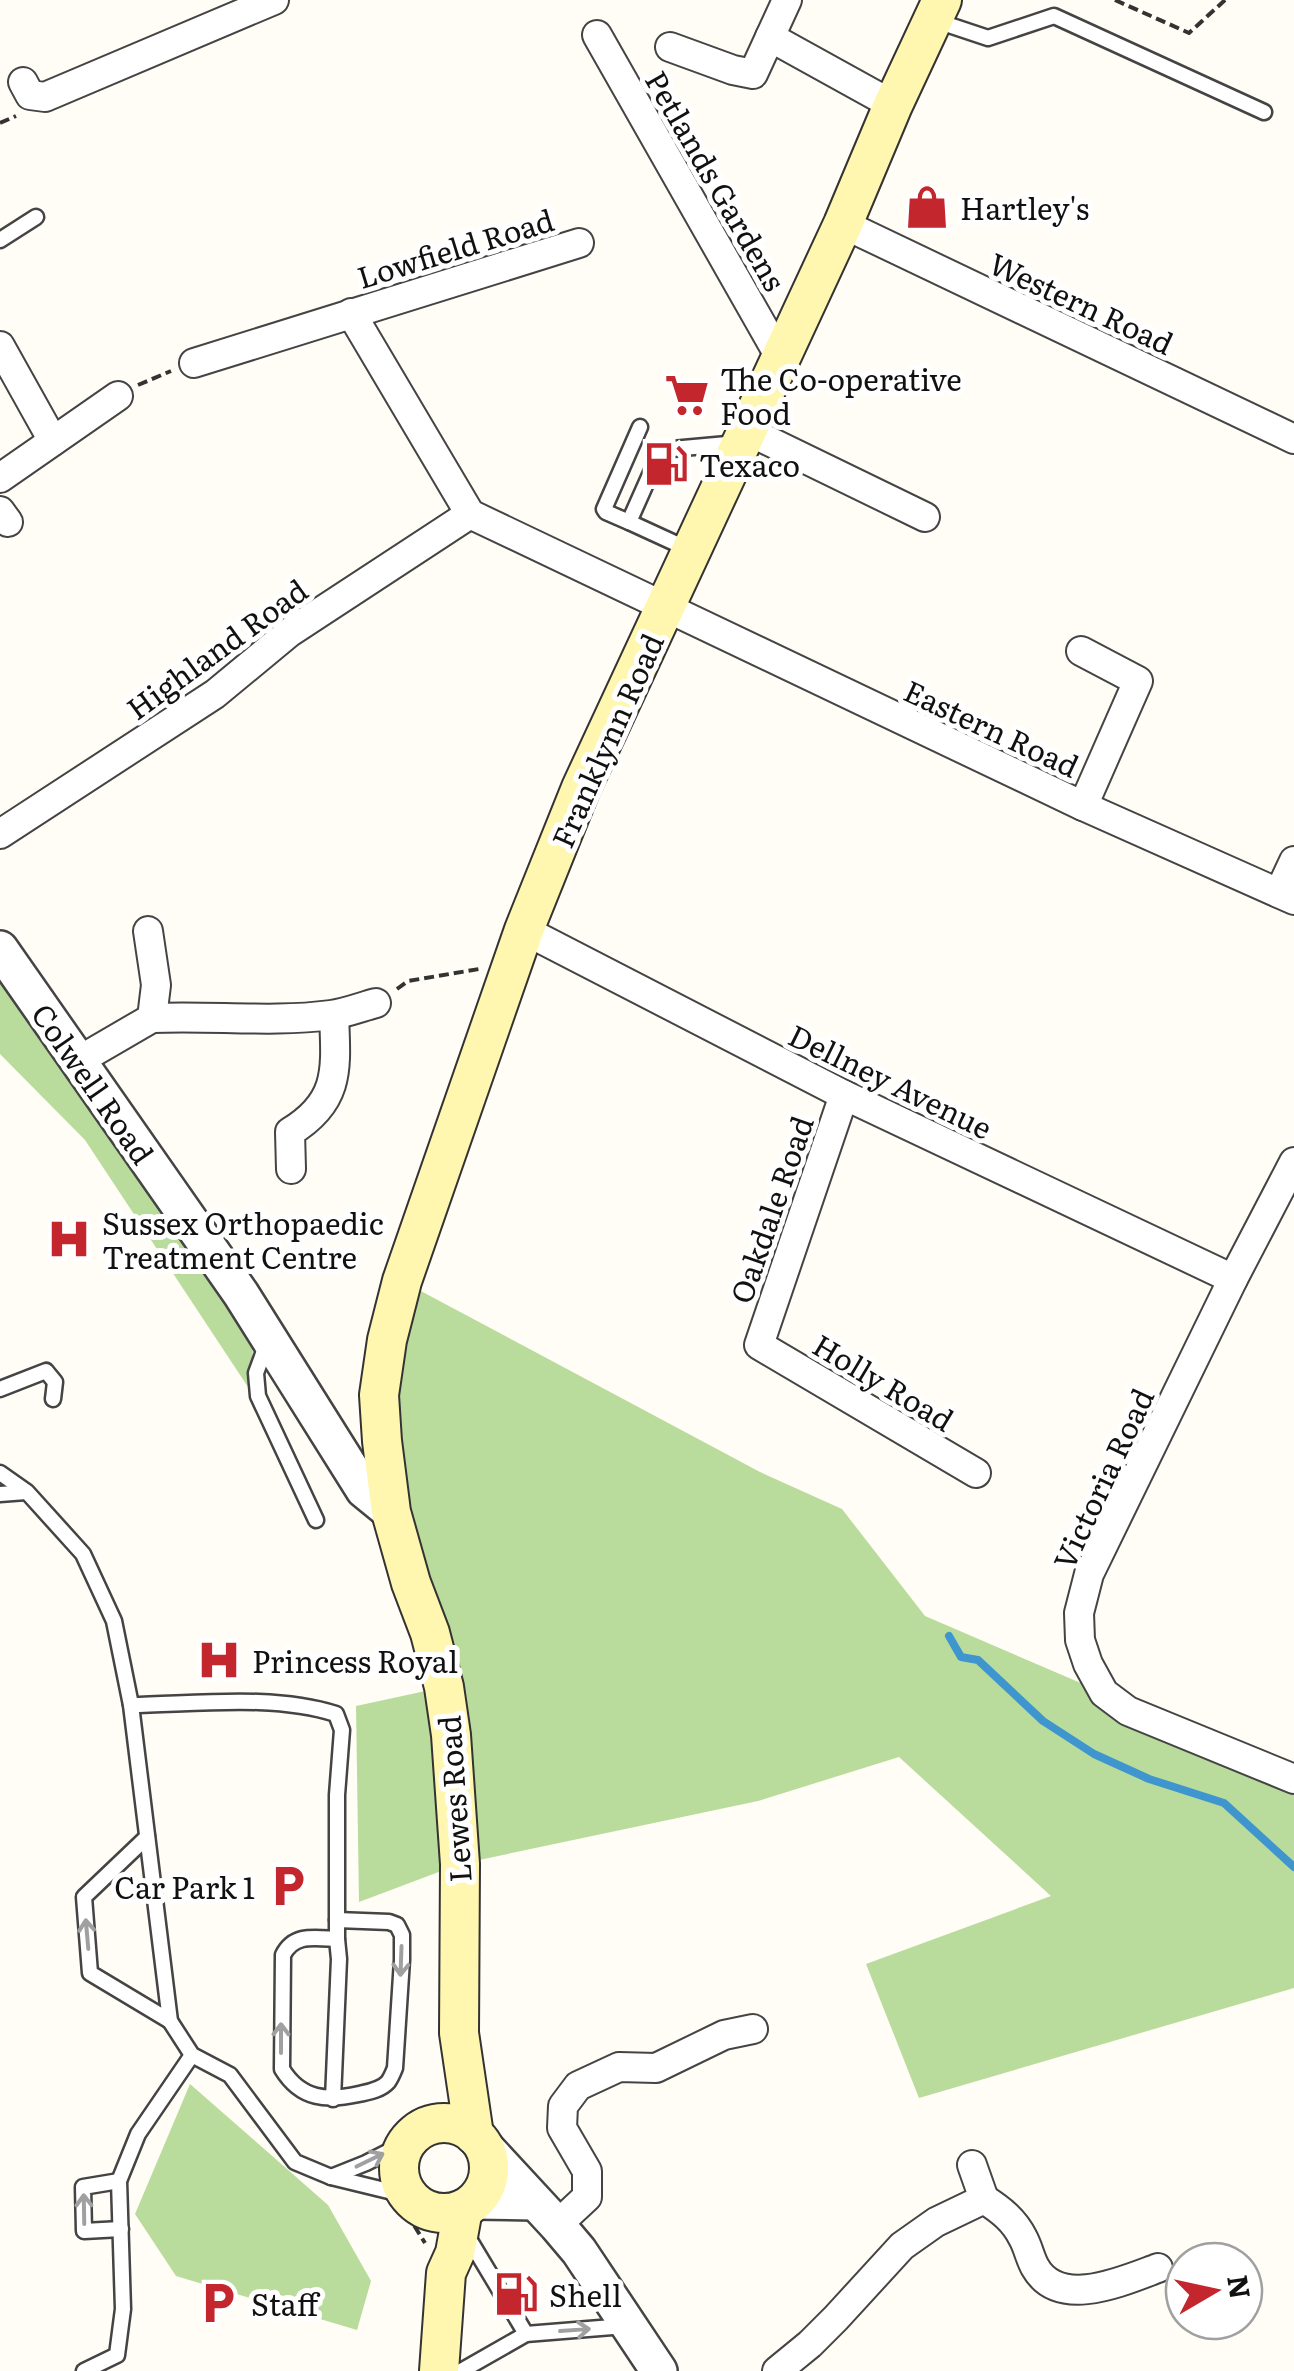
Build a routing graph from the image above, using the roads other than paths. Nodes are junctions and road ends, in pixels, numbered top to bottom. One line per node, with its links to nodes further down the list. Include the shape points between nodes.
1 (274, 0): 7 (street, via 45,97 30,95)
2 (787, 0): 5 (street)
3 (938, 10): 8 (main road, Franklynn Road); 9 (lane, via 988,38 1054,16)
4 (598, 35): 16 (street, Petlands Gardens)
5 (770, 37): 6 (street, via 753,74); 8 (street)
6 (670, 47)
7 (23, 82)
8 (893, 105): 11 (main road, Franklynn Road)
9 (1264, 112)
10 (36, 217): 12 (lane)
11 (843, 224): 16 (main road, Franklynn Road); 21 (street, Western Road)
12 (0, 240)
13 (579, 242): 14 (street, Lowfield Road)
14 (351, 313): 17 (street, Lowfield Road); 24 (street, Lowfield Road)
15 (0, 346): 22 (street)
16 (780, 358): 20 (main road, Franklynn Road)
17 (194, 363)
18 (118, 396): 22 (street)
19 (640, 426): 26 (lane, via 604,509)
20 (743, 436): 25 (street); 26 (lane, via 662,450); 27 (main road, Franklynn Road)
21 (1294, 439)
22 (53, 441): 23 (street)
23 (0, 478)
24 (470, 514): 28 (street); 31 (street, Highland Road, via 290,632 215,694)
25 (925, 517)
26 (629, 522): 27 (lane)
27 (691, 550): 28 (main road, Franklynn Road)
28 (664, 608): 30 (street, Eastern Road); 35 (main road, Franklynn Road, via 581,788)
29 (1081, 651): 30 (street, via 1138,681)
30 (1083, 806): 33 (street, Eastern Road)
31 (0, 834)
32 (1294, 861): 33 (street)
33 (1287, 896)
34 (148, 931): 39 (street, via 156,985)
35 (519, 947): 41 (street, Dellney Avenue); 53 (main road, Franklynn Road, via 387,1340 379,1395)
36 (0, 949): 40 (street, Colwell Road)
37 (376, 1003): 38 (street)
38 (334, 1015): 39 (street); 43 (street, via 336,1069 323,1104 290,1132)
39 (152, 1018): 40 (street)
40 (78, 1061): 45 (street, Colwell Road)
41 (844, 1094): 44 (street, Dellney Avenue); 46 (street, Oakdale Road)
42 (1294, 1162): 44 (street, Victoria Road)
43 (291, 1168)
44 (1233, 1279): 56 (street, Victoria Road, via 1089,1574 1080,1640 1104,1693 1128,1711)
45 (268, 1337): 53 (street, Colwell Road, via 364,1490); 54 (lane, via 256,1373 258,1396)
46 (759, 1345): 50 (street, Holly Road)
47 (0, 1389): 48 (lane, via 46,1371 56,1382)
48 (53, 1399)
49 (0, 1473): 51 (lane)
50 (976, 1473)
51 (27, 1492): 52 (lane); 55 (lane, via 83,1554 114,1622)
52 (0, 1494)
53 (391, 1512): 62 (main road, Lewes Road, via 430,1633 451,1735 460,1864)
54 (316, 1520)
55 (131, 1705): 57 (lane); 58 (lane, via 253,1702 336,1714 342,1730)
56 (1294, 1779)
57 (147, 1837): 60 (lane); 60 (lane, one-way to 57, via 90,1973 84,1897)
58 (337, 1920): 59 (lane); 64 (lane, one-way to 64, via 397,1925 402,1960 395,2068 379,2088)
59 (336, 1939): 64 (lane); 64 (lane, one-way to 59, via 313,2096 282,2069 282,1955 295,1940)
60 (170, 2021): 63 (lane)
61 (753, 2029): 73 (street, via 724,2034 656,2068 619,2066 578,2086 563,2106 562,2128 587,2171 587,2198)
62 (459, 2034): 65 (main road, Lewes Road, via 443,2088); 66 (main road, Lewes Road)
63 (192, 2055): 68 (lane, via 230,2075 295,2162); 69 (lane, via 138,2134)
64 (333, 2099)
65 (414, 2136): 66 (main road, via 447,2123); 68 (lane, one-way to 65); 70 (main road, via 401,2154)
66 (479, 2140): 72 (main road, via 489,2175); 73 (street)
67 (972, 2166): 71 (street)
68 (331, 2177): 70 (lane)
69 (118, 2181): 74 (lane); 74 (lane, one-way to 69, via 84,2231 83,2187)
70 (402, 2197): 72 (main road, via 434,2212); 75 (main road, via 430,2227)
71 (984, 2200): 76 (street, via 1006,2214 1050,2285 1072,2292); 83 (street, via 902,2246)
72 (466, 2212): 73 (street); 75 (main road, via 454,2253); 78 (lane)
73 (546, 2213): 77 (street)
74 (120, 2229): 79 (lane, via 117,2355)
75 (436, 2260): 80 (main road)
76 (1158, 2268)
77 (628, 2325): 78 (lane, one-way to 77); 82 (street)
78 (526, 2334): 81 (lane)
79 (84, 2371)
80 (439, 2371)
81 (461, 2371)
82 (659, 2371)
83 (777, 2371)

